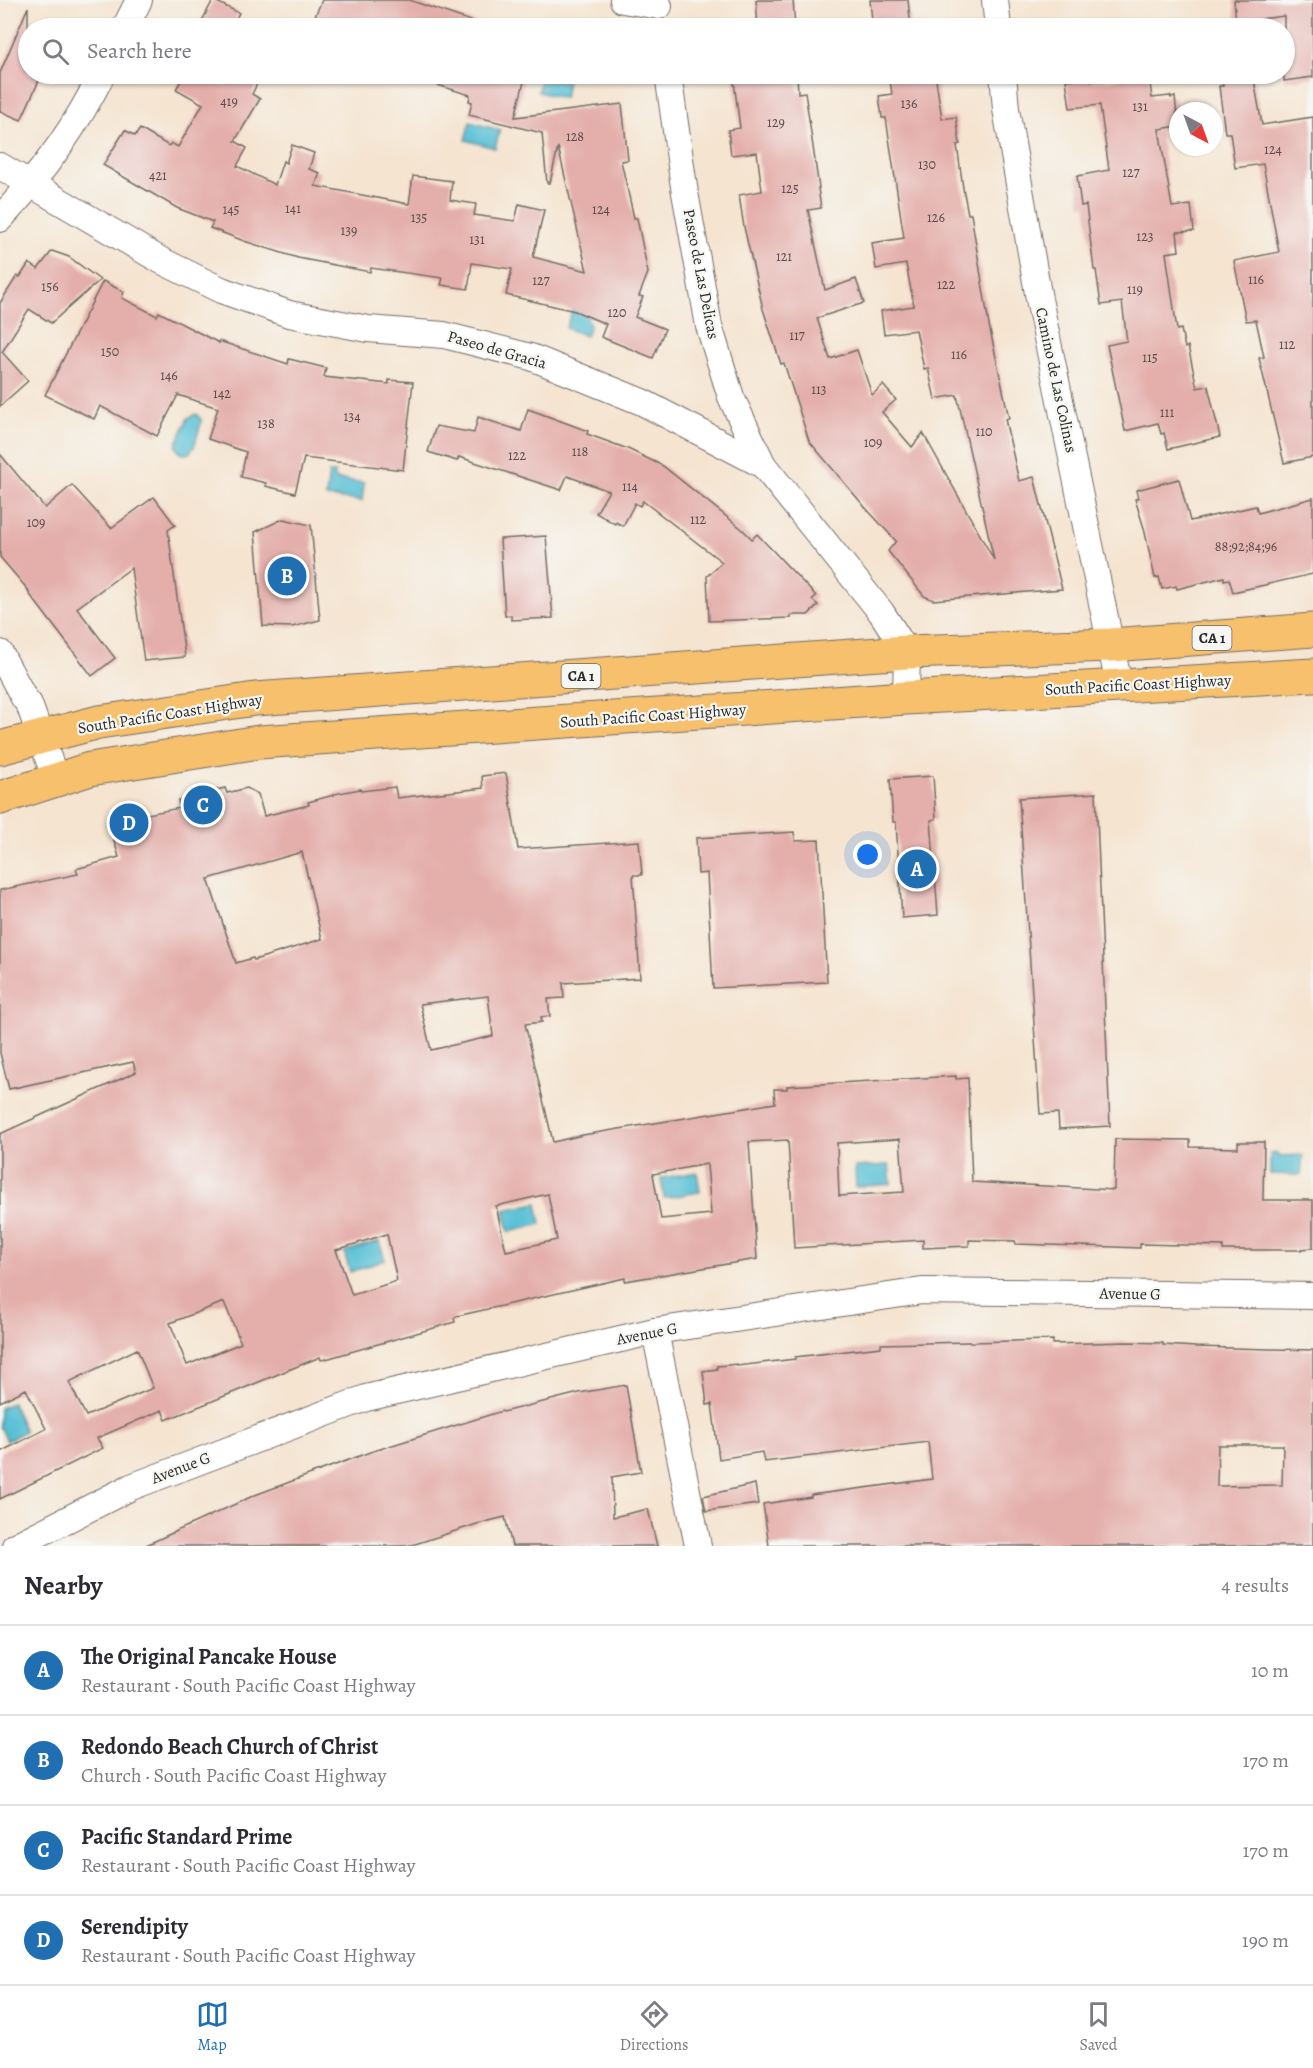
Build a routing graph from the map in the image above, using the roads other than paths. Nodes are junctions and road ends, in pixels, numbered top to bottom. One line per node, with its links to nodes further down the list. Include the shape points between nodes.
1 (139, 0): 5 (street)
2 (623, 0): 4 (street)
3 (995, 0): 6 (street)
4 (660, 12)
5 (129, 18)
6 (997, 18)
7 (96, 84): 11 (street)
8 (669, 84): 13 (street, Paseo de Las Delicas, via 709,327 731,397)
9 (1004, 84): 15 (street, Camino de Las Colinas, via 1039,299)
10 (0, 166): 11 (street, Paseo de Gracia)
11 (33, 184): 12 (street); 13 (street, Paseo de Gracia, via 160,260 221,290 290,314 368,328 444,334 531,357 642,402)
12 (0, 219)
13 (763, 465): 16 (street, Paseo de Gracia, via 881,612)
14 (1313, 630): 15 (highway, South Pacific Coast Highway / CA 1)
15 (1111, 645): 16 (highway, South Pacific Coast Highway / CA 1); 19 (street, Camino de Las Colinas)
16 (907, 652): 20 (street); 21 (highway, South Pacific Coast Highway / CA 1, via 255,699 99,722)
17 (0, 653): 21 (street, via 29,704)
18 (1313, 675): 19 (highway, South Pacific Coast Highway)
19 (1119, 685): 20 (highway, South Pacific Coast Highway)
20 (906, 699): 23 (highway, South Pacific Coast Highway, via 259,742 109,765)
21 (41, 737): 22 (highway, South Pacific Coast Highway / CA 1); 23 (street)
22 (0, 748)
23 (56, 780): 24 (highway, South Pacific Coast Highway)
24 (0, 798)
25 (1313, 1296): 26 (street, Avenue G, via 922,1291)
26 (655, 1331): 27 (street, Avenue G, via 366,1398 131,1487); 28 (street)
27 (15, 1546)
28 (698, 1546)

